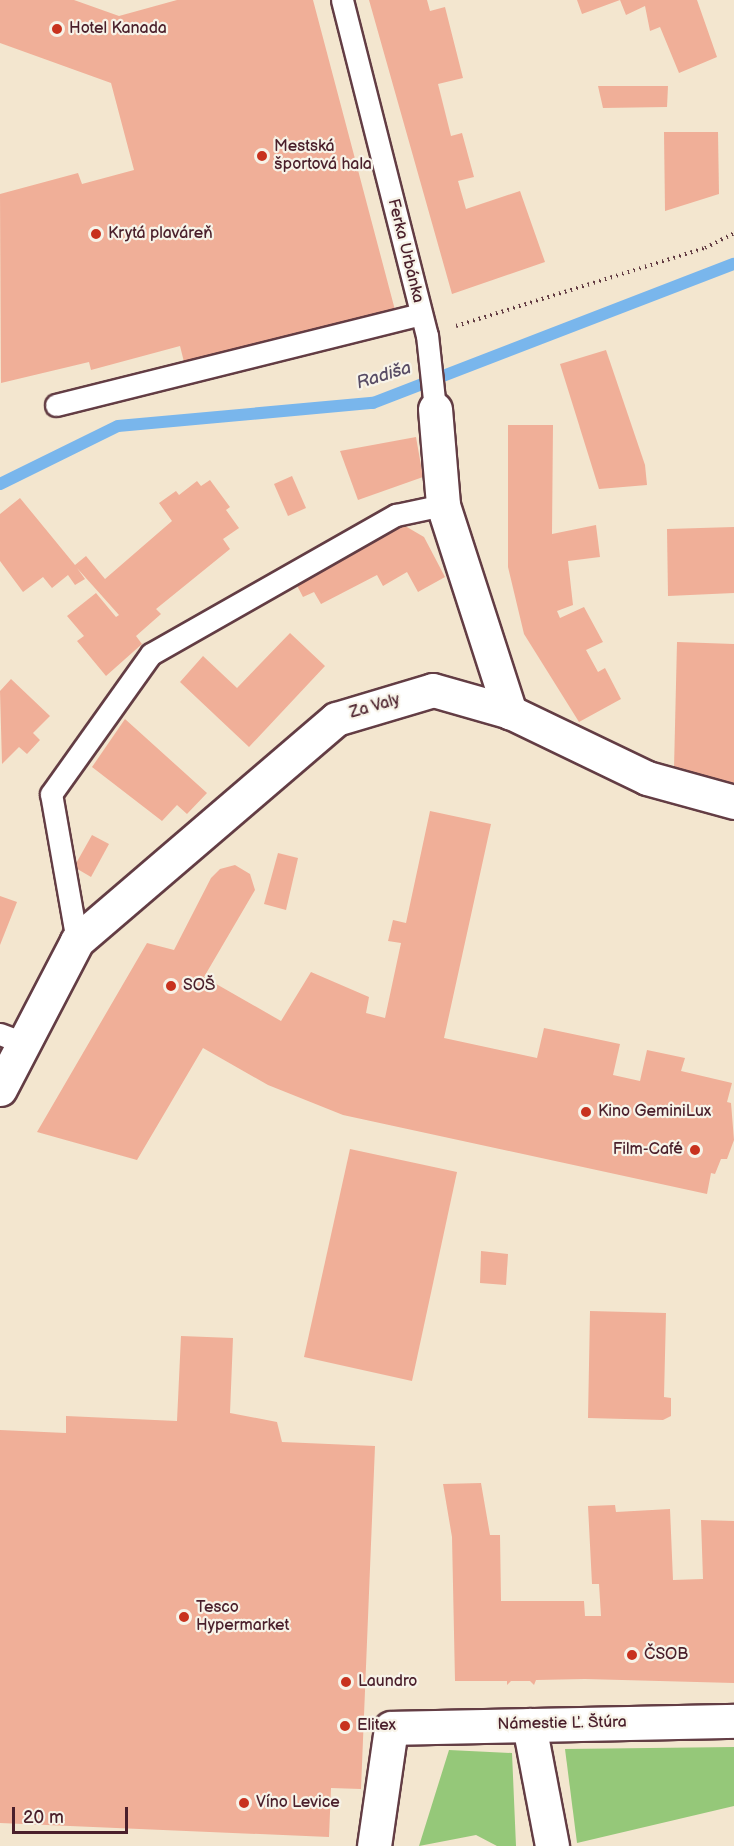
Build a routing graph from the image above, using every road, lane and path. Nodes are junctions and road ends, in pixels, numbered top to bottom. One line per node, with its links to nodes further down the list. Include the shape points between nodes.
1 (342, 0): 3 (lane, Ferka Urbánka)
2 (734, 233): 4 (path, via 705,248)
3 (421, 314): 4 (lane, Ferka Urbánka); 5 (lane)
4 (427, 335): 6 (lane, Ferka Urbánka)
5 (56, 405)
6 (435, 409): 7 (street, Ferka Urbánka)
7 (443, 505): 8 (street, Ferka Urbánka); 10 (lane, via 396,515 150,654 51,794)
8 (510, 712): 9 (street, Za Valy, via 647,778); 10 (street, Za Valy, via 433,690 336,719)
9 (734, 802)
10 (76, 942): 11 (street, Za Valy)
11 (11, 1038): 12 (street, Za Valy)
12 (0, 1089)
13 (734, 1720): 14 (street, Námestie Ľ. Štúra)
14 (529, 1725): 15 (street, Námestie Ľ. Štúra, via 391,1728); 16 (street)
15 (374, 1846)
16 (552, 1846)

